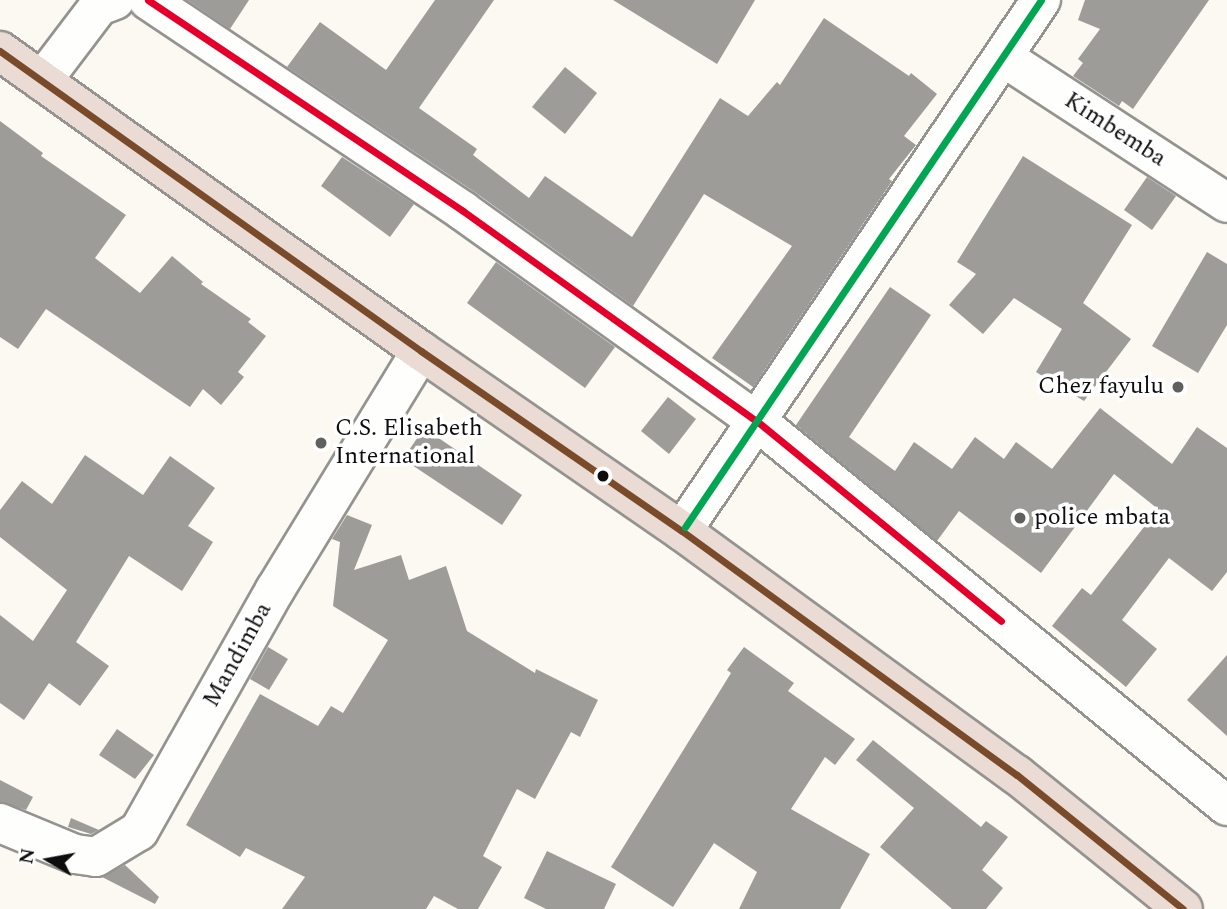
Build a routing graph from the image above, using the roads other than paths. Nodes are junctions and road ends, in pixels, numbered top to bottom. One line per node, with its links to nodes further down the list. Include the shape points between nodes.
1 (115, 0): 6 (street, via 99,6)
2 (148, 0): 9 (street, via 463,211)
3 (1031, 3): 5 (street)
4 (0, 51): 6 (highway)
5 (1003, 57): 7 (street, Kimbemba); 9 (street)
6 (42, 80): 8 (highway)
7 (1227, 203)
8 (421, 351): 10 (highway); 12 (street, Mandimba, via 275,590 139,831 96,857 75,854)
9 (758, 422): 10 (street); 11 (street)
10 (682, 531): 13 (highway, via 1017,775)
11 (1227, 806)
12 (0, 823)
13 (1183, 909)

